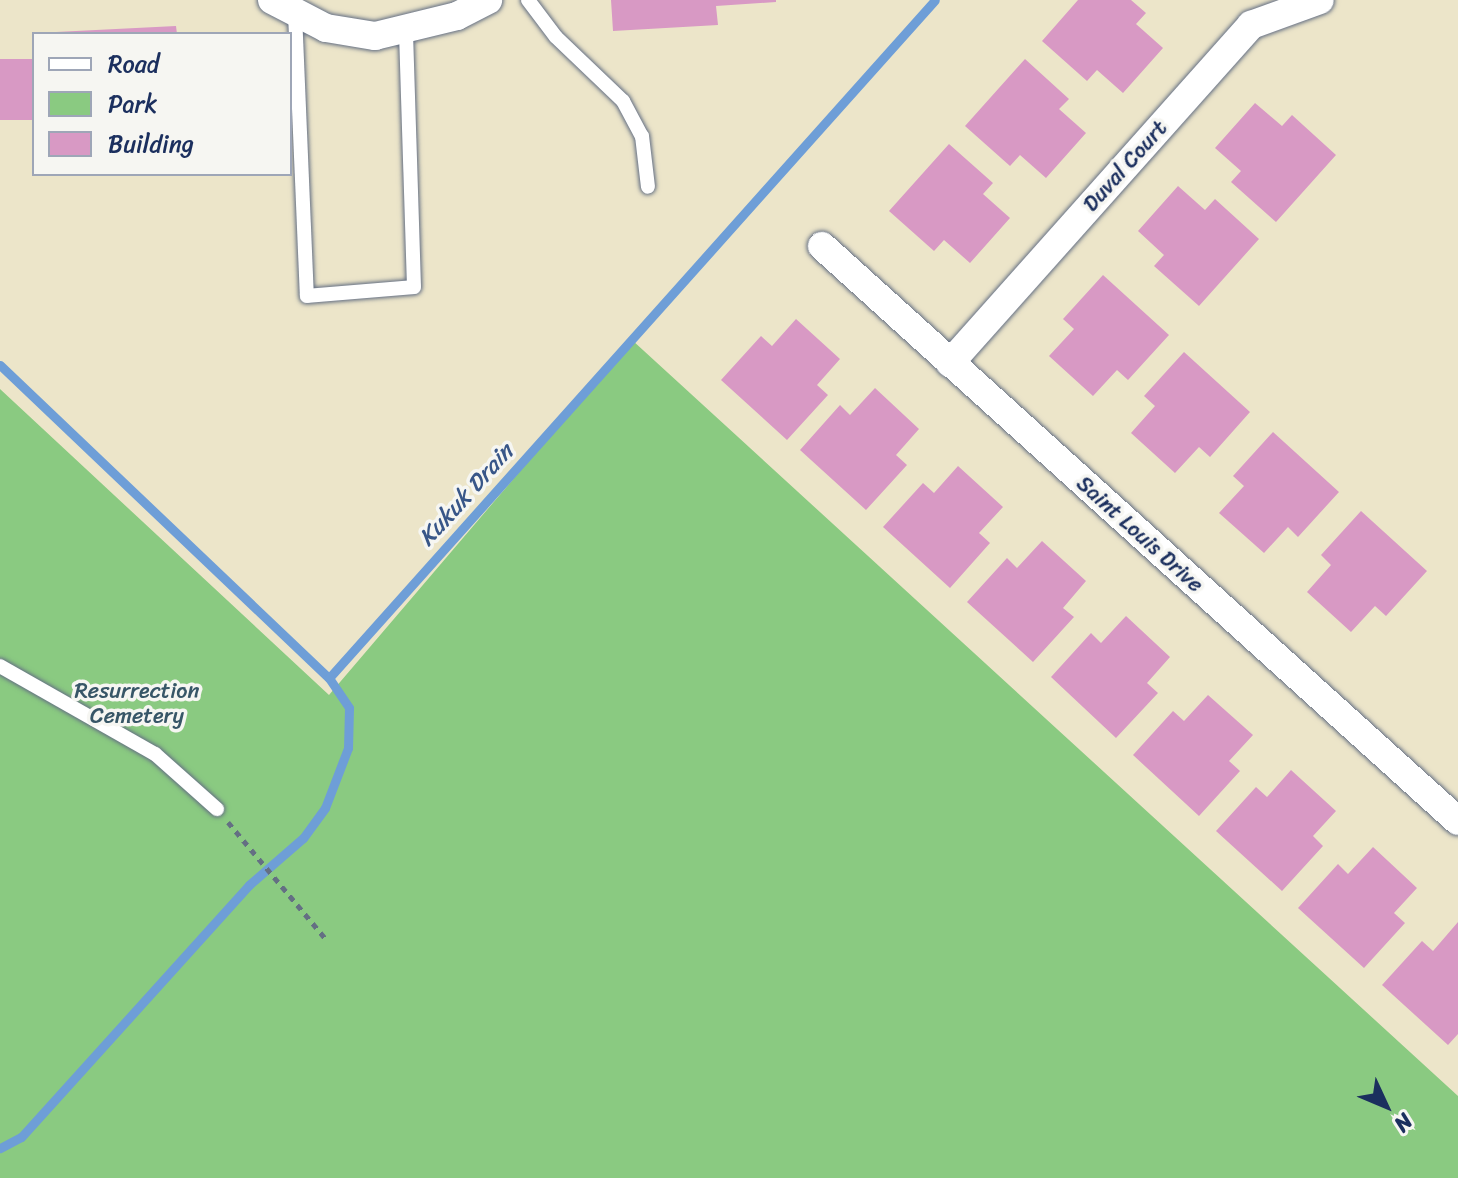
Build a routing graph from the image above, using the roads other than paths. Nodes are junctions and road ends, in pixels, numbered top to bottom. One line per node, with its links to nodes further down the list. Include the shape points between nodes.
1 (488, 0): 6 (street)
2 (528, 0): 8 (lane, via 556,37 623,101 642,136)
3 (1320, 0): 10 (street, Duval Court, via 1251,25)
4 (283, 6): 5 (lane); 6 (street, via 347,35)
5 (285, 32)
6 (406, 32): 7 (lane, via 414,287 307,296)
7 (292, 115)
8 (648, 187)
9 (822, 246): 10 (street, Saint Louis Drive)
10 (950, 363): 13 (street, Saint Louis Drive)
11 (0, 666): 12 (lane, via 155,754)
12 (217, 809)
13 (1458, 821)

